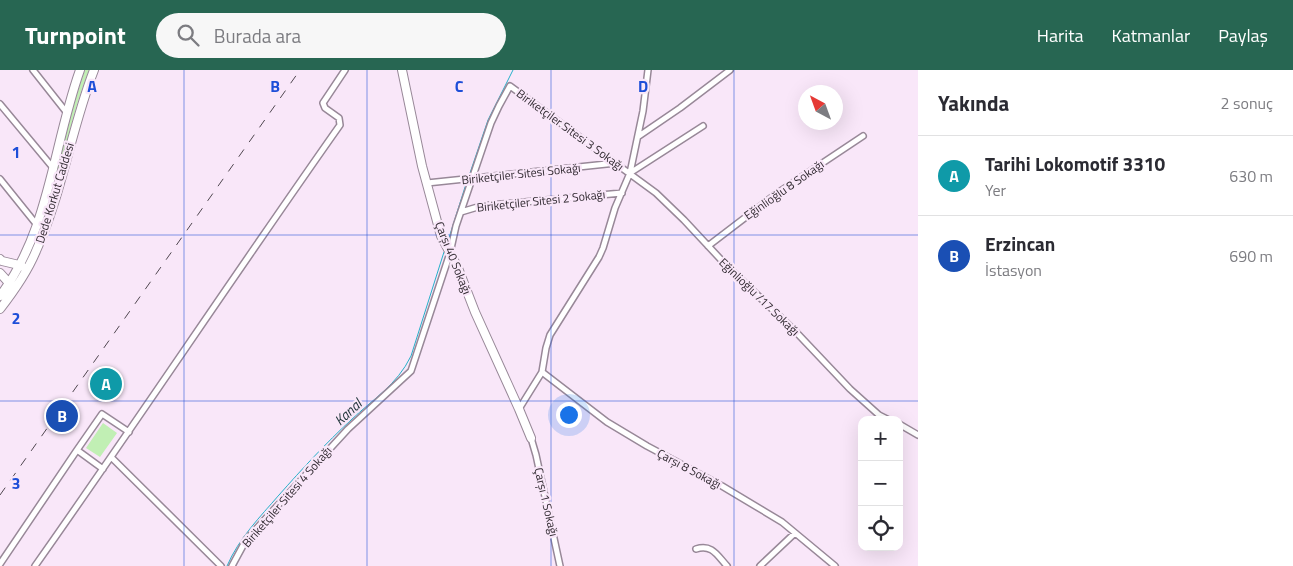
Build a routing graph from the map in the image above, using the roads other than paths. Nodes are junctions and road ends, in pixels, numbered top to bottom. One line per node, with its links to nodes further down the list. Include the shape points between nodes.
1 (34, 70): 10 (street)
2 (94, 70): 27 (main road, Dede Korkut Caddesi, via 80,106 50,216)
3 (345, 70): 37 (street, via 323,103 339,118 340,125)
4 (402, 70): 19 (main road, Çarşı 40 Sokağı)
5 (648, 70): 12 (street)
6 (730, 70): 12 (street)
7 (79, 72): 10 (main road, Dede Korkut Caddesi)
8 (510, 86): 14 (street, Biriketçiler Sitesi 3 Sokağı); 18 (street, Biriketçiler Sitesi 4 Sokağı, via 494,115)
9 (0, 104): 15 (street)
10 (67, 113): 15 (main road, Dede Korkut Caddesi)
11 (703, 126): 16 (street)
12 (639, 136): 16 (street)
13 (863, 136): 23 (street, Eğinlioğlu 8 Sokağı, via 776,194)
14 (616, 163): 16 (street, Biriketçiler Sitesi 3 Sokağı); 18 (street, Biriketçiler Sitesi Sokağı)
15 (54, 170): 22 (main road, Dede Korkut Caddesi)
16 (630, 173): 20 (street); 23 (street, Eğinlioğlu /17 Sokağı, via 656,193)
17 (0, 179): 22 (street)
18 (472, 179): 19 (street, Biriketçiler Sitesi Sokağı); 21 (street, Biriketçiler Sitesi 4 Sokağı)
19 (427, 183): 24 (main road, Çarşı 40 Sokağı, via 441,236)
20 (622, 193): 21 (street, Biriketçiler Sitesi 2 Sokağı, via 481,206); 33 (street, via 601,253 550,335)
21 (461, 212): 24 (street, Biriketçiler Sitesi 4 Sokağı)
22 (37, 226): 26 (main road, Dede Korkut Caddesi)
23 (708, 246): 35 (street, Eğinlioğlu /17 Sokağı)
24 (450, 253): 34 (main road, Çarşı 40 Sokağı); 48 (street, Biriketçiler Sitesi 4 Sokağı, via 411,371 348,429 246,540)
25 (0, 259): 26 (main road)
26 (19, 265): 27 (main road); 29 (main road, Dede Korkut Caddesi)
27 (27, 269): 30 (main road, Dede Korkut Caddesi)
28 (0, 273): 29 (main road)
29 (10, 283): 30 (main road); 31 (main road, Dede Korkut Caddesi)
30 (17, 287): 32 (main road, Dede Korkut Caddesi)
31 (0, 296)
32 (0, 309)
33 (542, 372): 34 (street); 43 (street, Çarşı 8 Sokağı, via 607,422 751,503)
34 (519, 409): 39 (main road, Çarşı 40 Sokağı)
35 (881, 416)
36 (903, 426): 38 (street)
37 (129, 432): 40 (street, via 102,414); 41 (street)
38 (918, 435)
39 (531, 438): 49 (street, Çarşı 1 Sokağı)
40 (77, 450): 42 (street); 45 (street)
41 (111, 457): 42 (street); 47 (street)
42 (103, 468): 46 (street)
43 (795, 533): 51 (street); 52 (street, Çarşı 8 Sokağı)
44 (696, 549): 50 (street, via 713,550)
45 (0, 564)
46 (35, 566)
47 (221, 566)
48 (232, 566)
49 (560, 566)
50 (727, 566)
51 (760, 566)
52 (835, 566)

